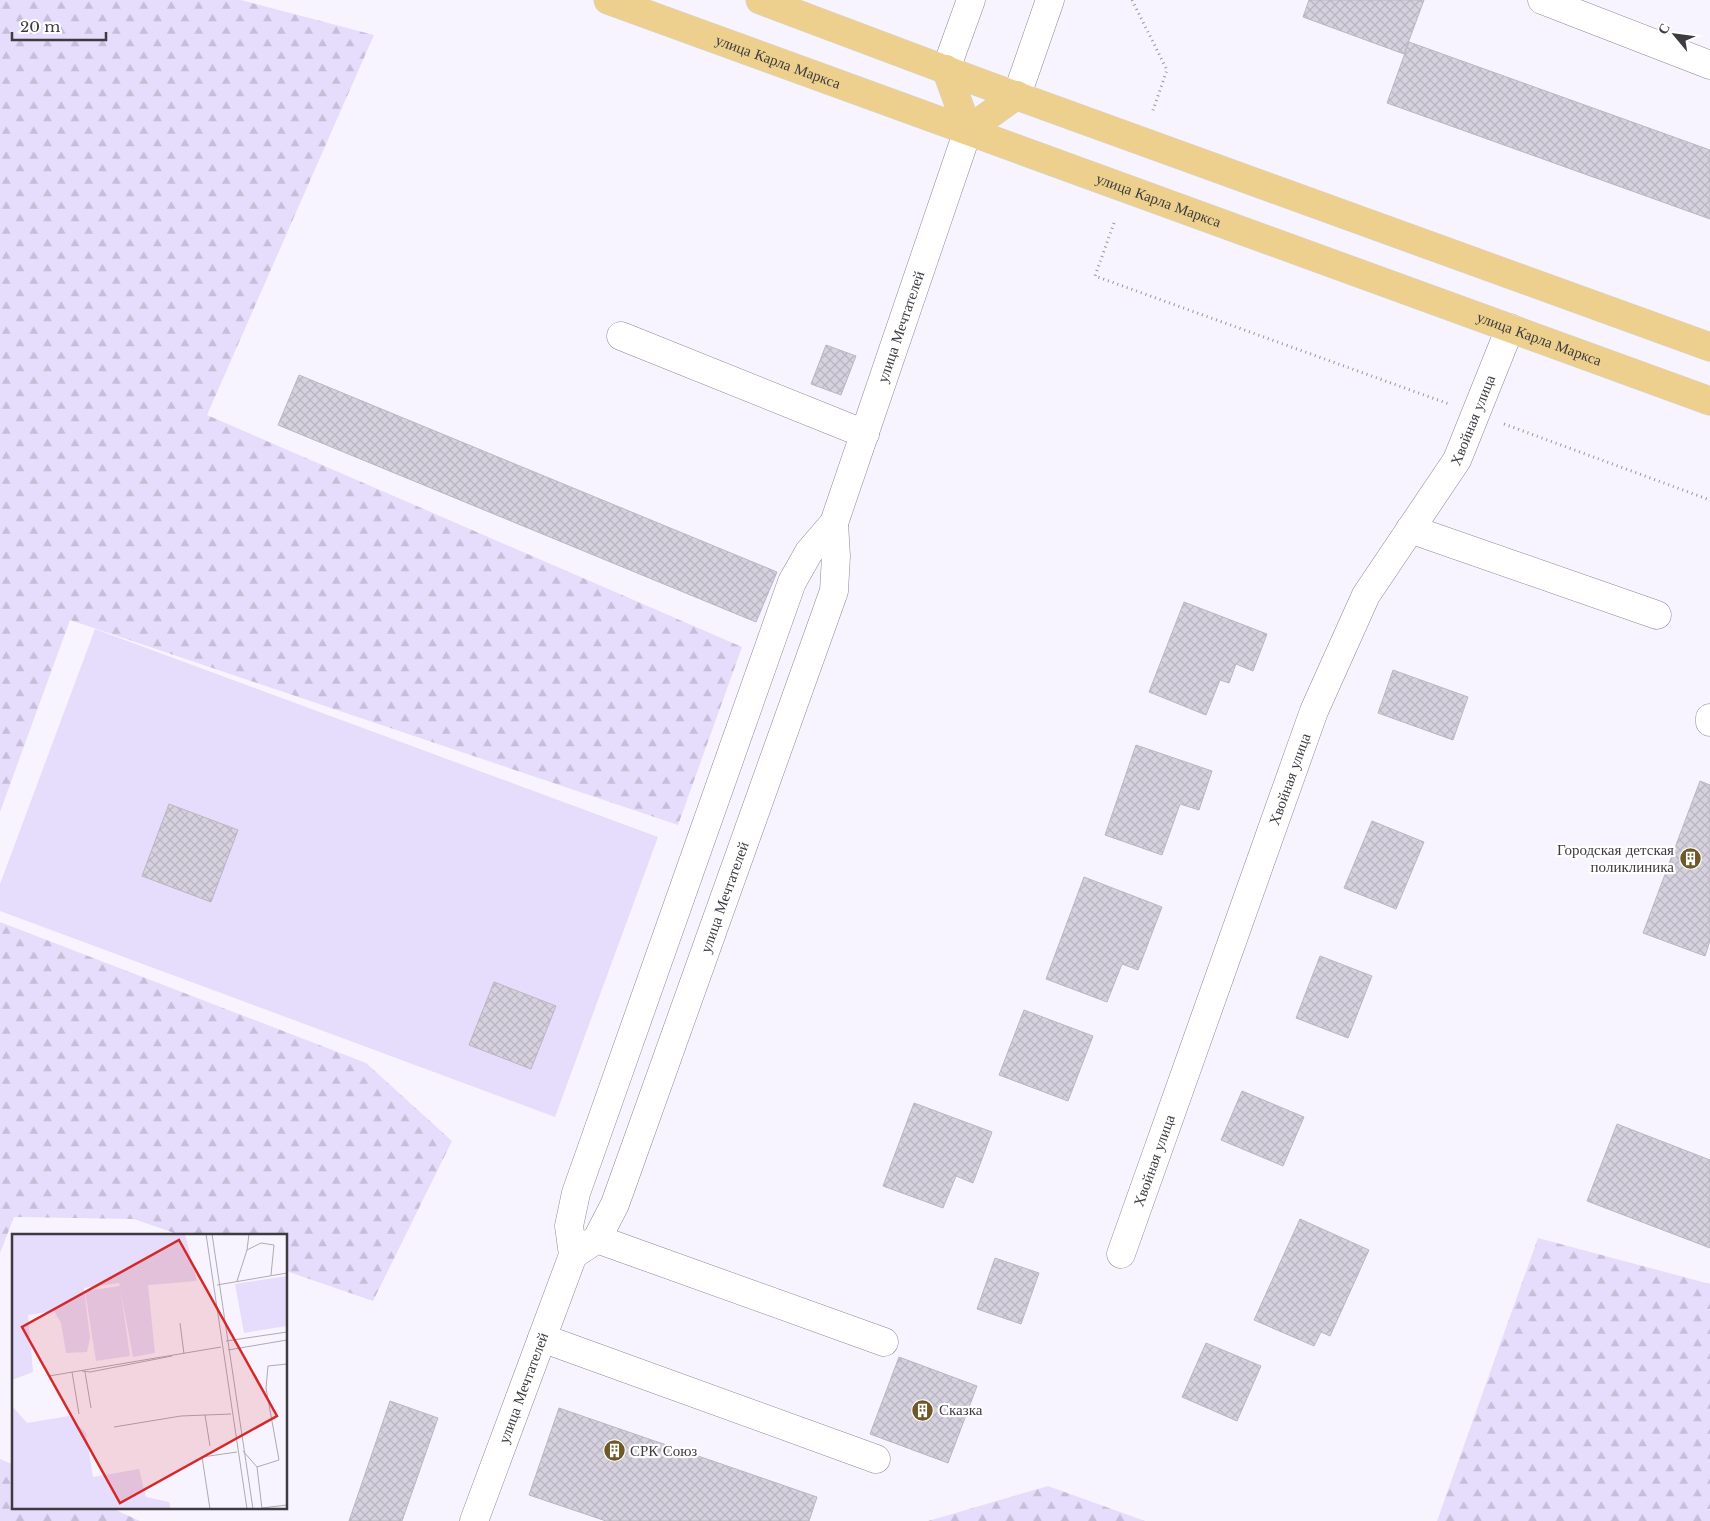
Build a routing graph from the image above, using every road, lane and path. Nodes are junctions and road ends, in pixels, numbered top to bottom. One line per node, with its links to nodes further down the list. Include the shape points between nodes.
1 (608, 0): 11 (main road, улица Карла Маркса)
2 (760, 0): 8 (main road)
3 (971, 0): 8 (street)
4 (1050, 0): 9 (street)
5 (1132, 0): 10 (path, via 1167,70)
6 (1542, 0): 7 (street)
7 (1710, 65)
8 (946, 69): 9 (main road); 11 (main road)
9 (1017, 95): 11 (main road); 15 (main road)
10 (1150, 119)
11 (968, 130): 13 (main road, улица Карла Маркса); 18 (street, улица Мечтателей)
12 (1114, 223): 17 (path, via 1095,276)
13 (1510, 328): 16 (main road, улица Карла Маркса); 17 (street, Хвойная улица)
14 (621, 336): 18 (street)
15 (1710, 347)
16 (1710, 401)
17 (1477, 414): 19 (path); 21 (street, Хвойная улица, via 1457,460)
18 (865, 434): 20 (street, улица Мечтателей)
19 (1710, 500)
20 (834, 523): 25 (street, улица Мечтателей, via 834,591 615,1204); 27 (street, улица Мечтателей, via 809,552 792,582 576,1193 570,1226)
21 (1410, 528): 22 (street); 26 (street, Хвойная улица, via 1366,595 1314,711)
22 (1657, 615)
23 (1710, 718): 24 (street)
24 (1710, 722)
25 (597, 1239): 27 (street, улица Мечтателей); 29 (street)
26 (1121, 1254)
27 (573, 1255): 28 (street, улица Мечтателей)
28 (542, 1338): 30 (street); 31 (street, улица Мечтателей)
29 (884, 1342)
30 (876, 1459)
31 (474, 1521)

